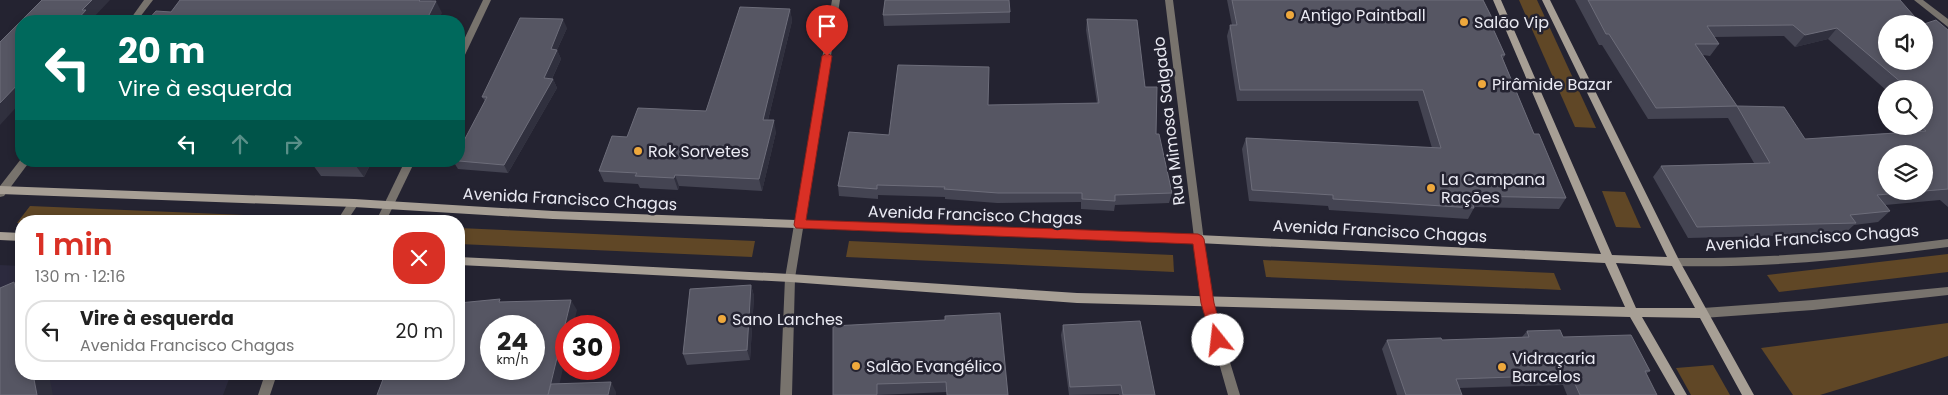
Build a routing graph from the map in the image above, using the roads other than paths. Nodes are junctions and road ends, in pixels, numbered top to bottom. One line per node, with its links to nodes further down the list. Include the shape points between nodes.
1 (149, 0): 8 (street)
2 (487, 0): 10 (street)
3 (836, 0): 18 (street)
4 (1169, 0): 21 (street, Rua Mimosa Salgado)
5 (1497, 0): 23 (main road)
6 (1546, 0): 25 (main road)
7 (1918, 0): 9 (street)
8 (138, 15)
9 (1948, 24)
10 (465, 46)
11 (20, 167): 13 (street)
12 (407, 167): 15 (street)
13 (1, 191): 14 (main road, Avenida Francisco Chagas)
14 (354, 203): 15 (main road, Avenida Francisco Chagas); 16 (street)
15 (388, 206): 17 (street); 18 (main road, Avenida Francisco Chagas)
16 (346, 215)
17 (384, 215)
18 (800, 225): 21 (main road, Avenida Francisco Chagas); 26 (street)
19 (0, 236): 20 (main road)
20 (15, 237)
21 (1198, 239): 23 (main road, Avenida Francisco Chagas); 28 (street, Rua Mimosa Salgado)
22 (1948, 243): 25 (street, Avenida Francisco Chagas, via 1730,263)
23 (1608, 258): 25 (main road, Avenida Francisco Chagas); 29 (main road)
24 (465, 261): 26 (main road)
25 (1675, 262): 30 (main road)
26 (790, 278): 28 (main road, via 1076,298); 33 (street)
27 (1948, 291): 30 (street)
28 (1207, 303): 29 (main road); 34 (street, Rua Mimosa Salgado)
29 (1633, 312): 30 (main road); 35 (main road)
30 (1703, 313): 36 (main road)
31 (269, 380): 32 (street)
32 (264, 395)
33 (786, 395)
34 (1234, 395)
35 (1681, 395)
36 (1748, 395)

